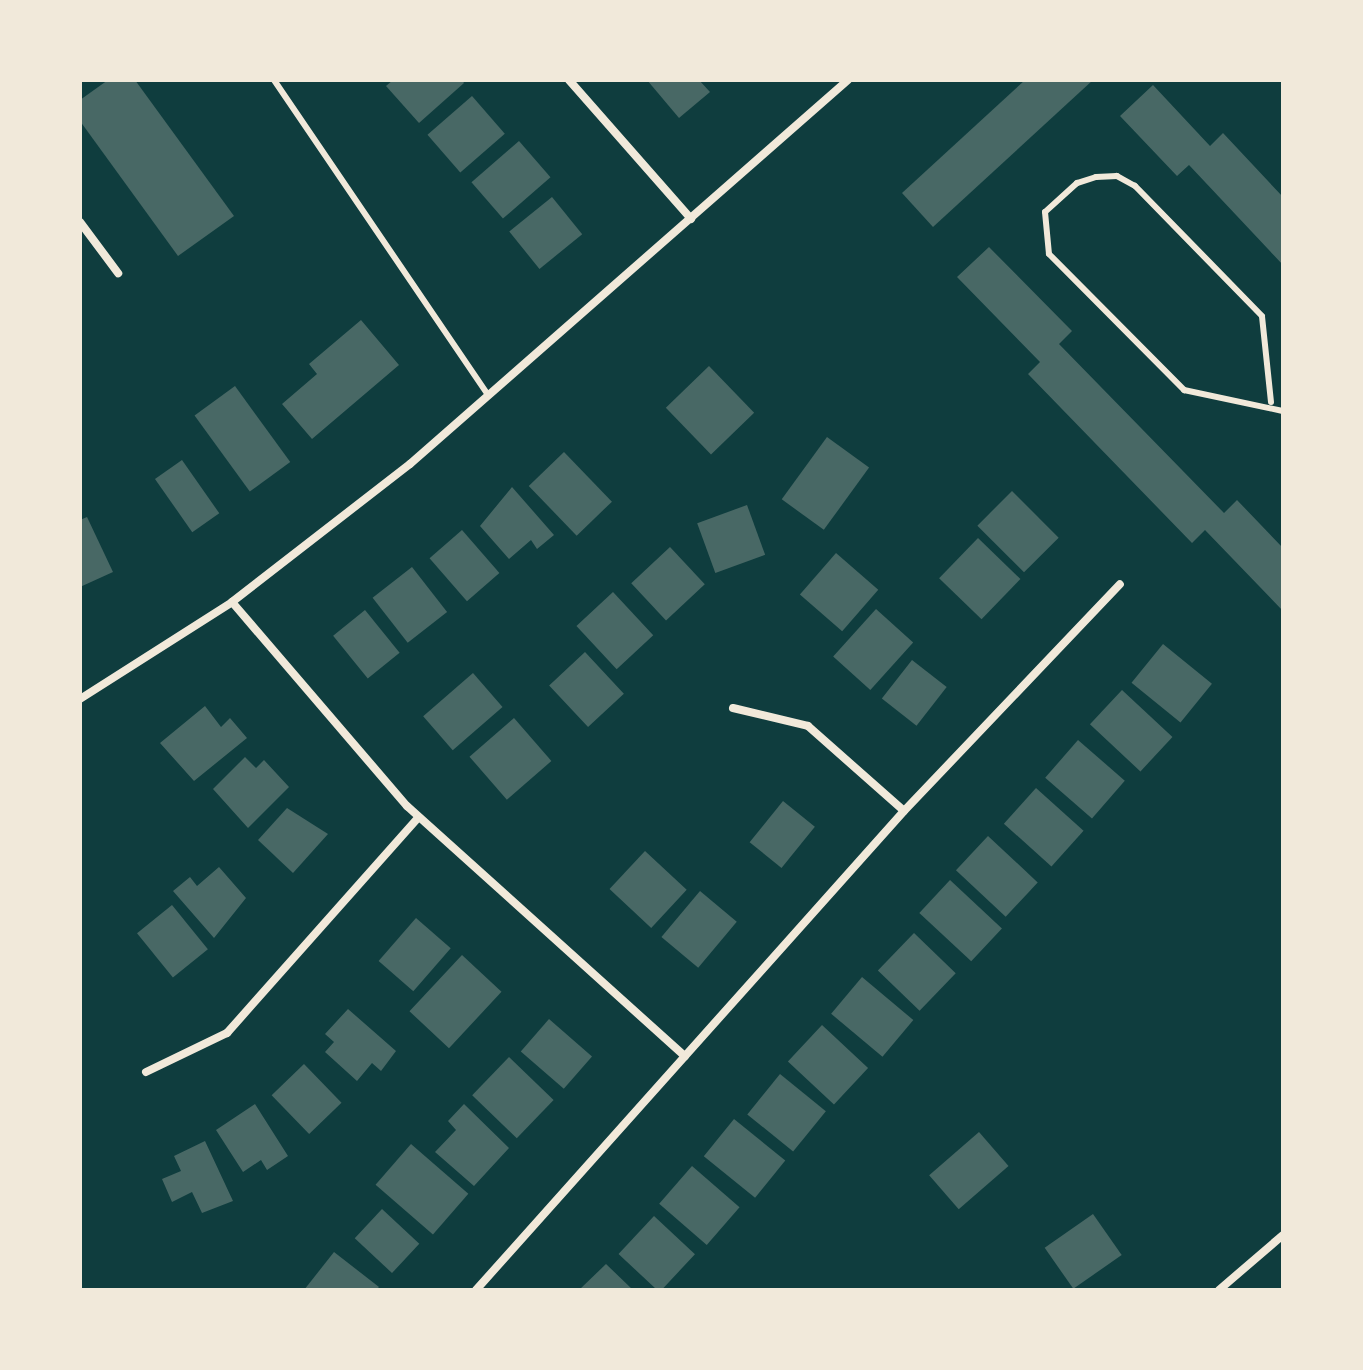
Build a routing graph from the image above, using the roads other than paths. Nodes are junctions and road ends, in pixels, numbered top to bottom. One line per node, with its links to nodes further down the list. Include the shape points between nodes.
1 (274, 80): 7 (lane)
2 (569, 80): 4 (street)
3 (848, 80): 4 (street)
4 (691, 219): 7 (street)
5 (80, 222): 6 (street)
6 (118, 273)
7 (488, 395): 11 (street)
8 (1271, 402): 8 (lane, via 1262,316 1135,186 1117,176 1096,177 1077,183 1045,212 1049,254 1184,390); 9 (lane)
9 (1283, 411)
10 (1120, 584): 14 (street)
11 (232, 602): 12 (street); 15 (street, via 334,729)
12 (80, 699)
13 (733, 708): 14 (street, via 808,726)
14 (904, 811): 16 (street)
15 (418, 818): 16 (street); 17 (street, via 227,1033)
16 (685, 1056): 19 (street)
17 (146, 1072)
18 (1283, 1235): 20 (street)
19 (476, 1290)
20 (1219, 1290)

